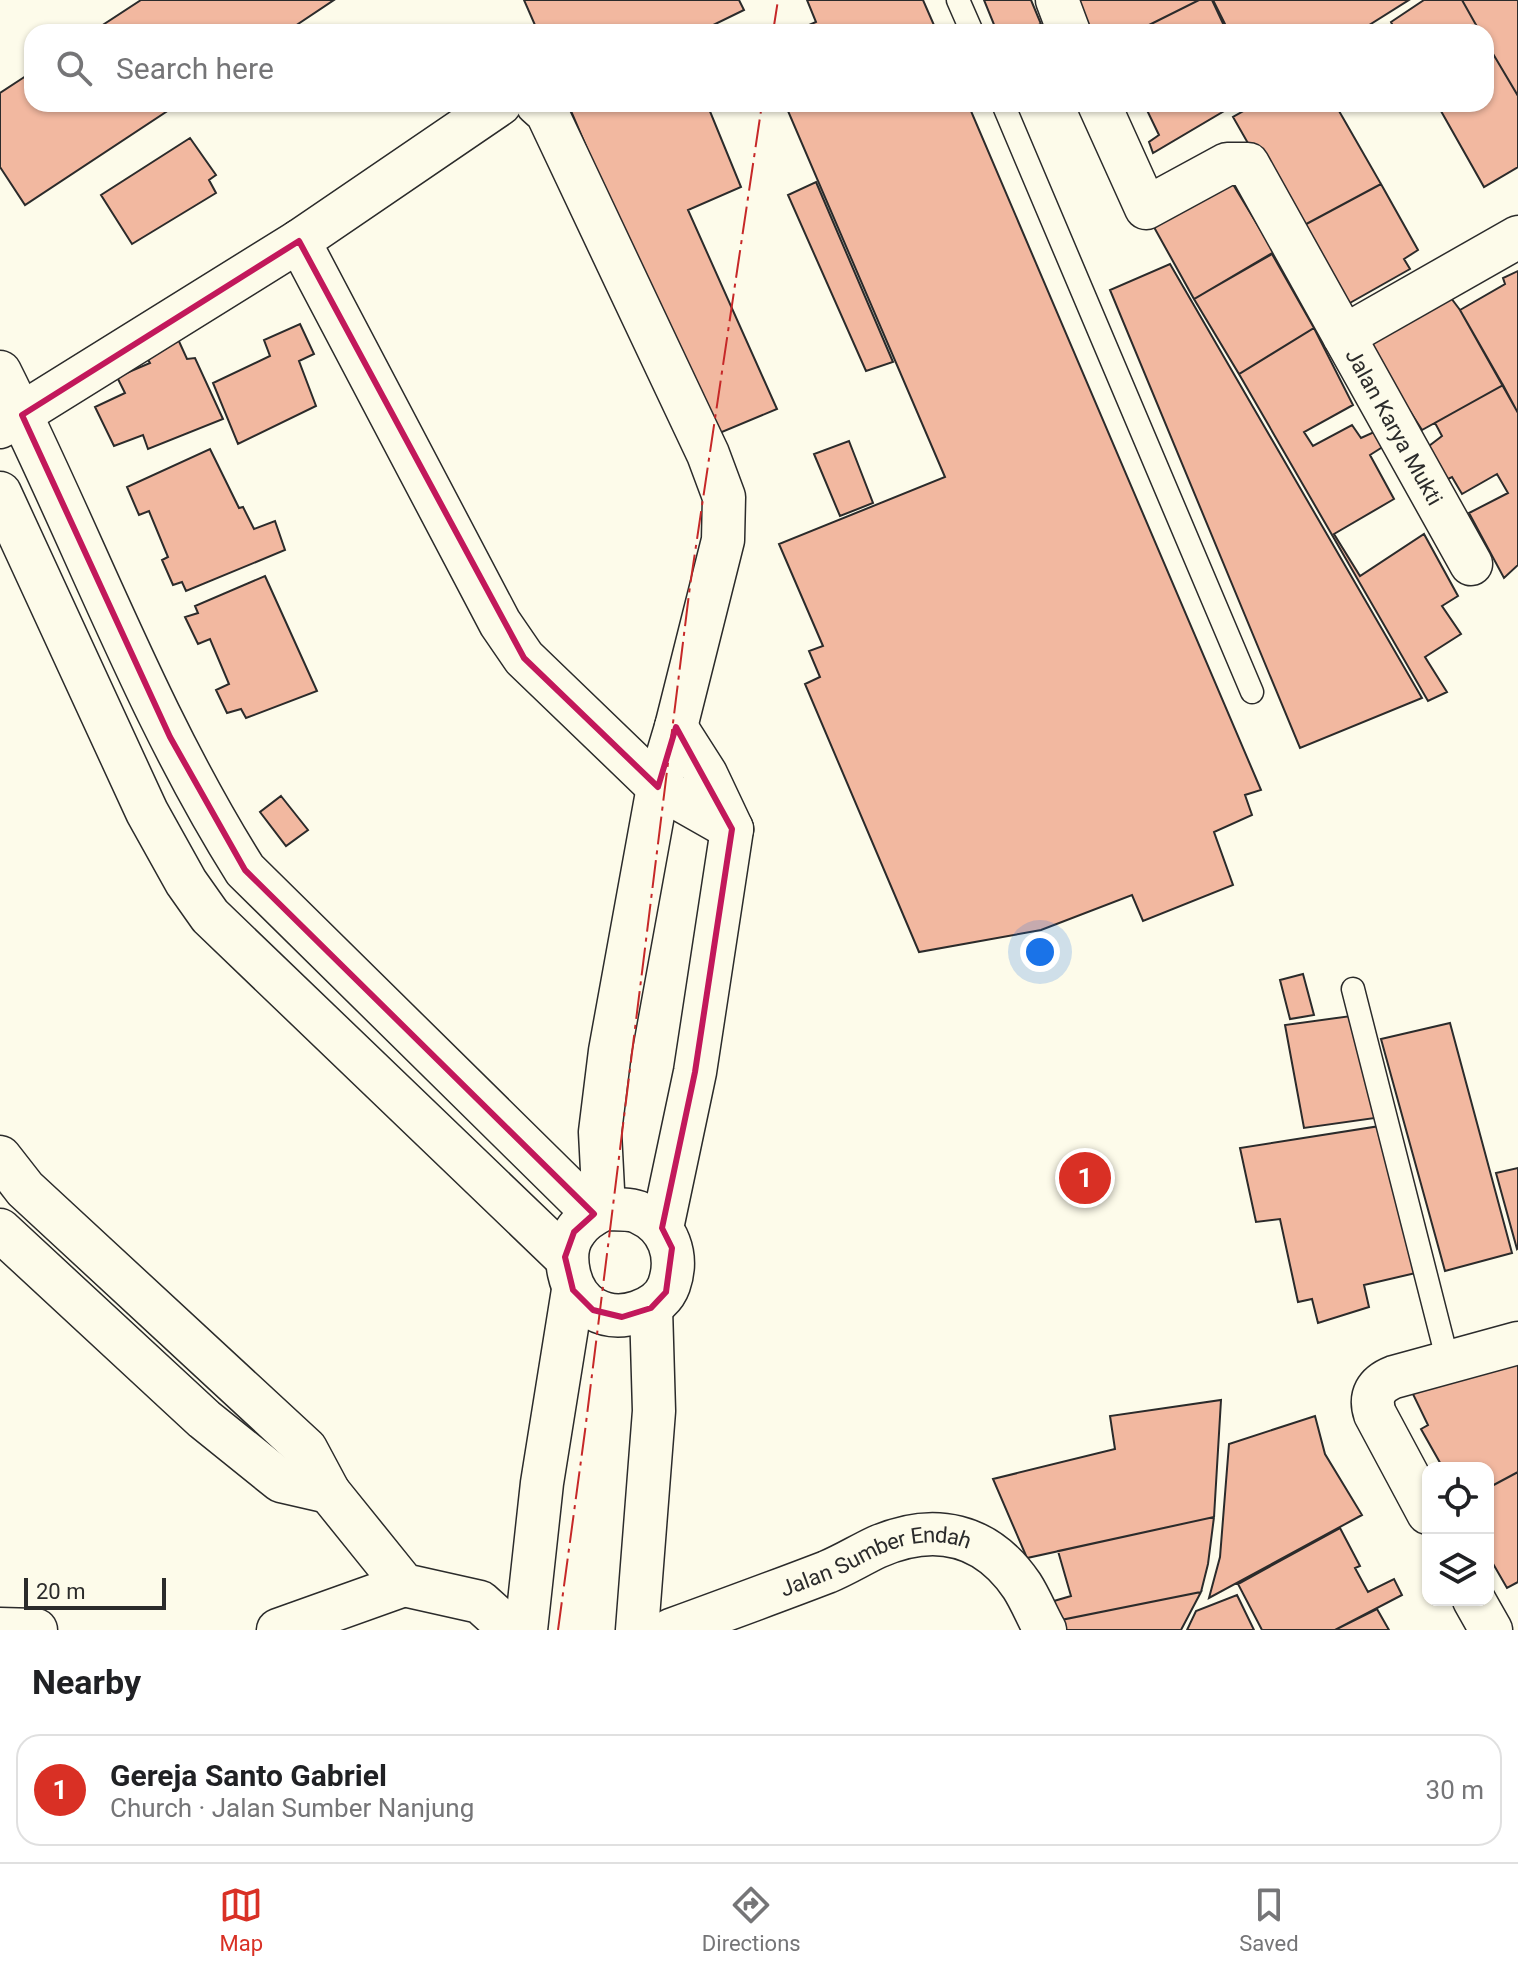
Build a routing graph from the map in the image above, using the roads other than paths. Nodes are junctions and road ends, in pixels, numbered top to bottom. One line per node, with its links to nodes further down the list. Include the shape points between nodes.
1 (958, 0): 3 (lane)
2 (1057, 0): 4 (street)
3 (968, 24)
4 (1066, 24)
5 (488, 112): 10 (street)
6 (546, 112): 17 (street, via 724,497 723,540)
7 (1006, 112): 16 (lane)
8 (1103, 112): 11 (street, via 1146,208 1227,164 1248,164)
9 (1518, 237): 11 (street, Jalan Karya Mukti)
10 (299, 241): 13 (street); 18 (street, via 500,623 524,658)
11 (1344, 336): 15 (street, Jalan Karya Mukti)
12 (0, 372): 13 (street)
13 (11, 421): 22 (street, via 170,737 245,870)
14 (0, 493): 25 (street, via 147,812 210,916)
15 (1471, 564)
16 (1252, 692)
17 (676, 727): 18 (street); 19 (street)
18 (658, 787): 19 (street); 22 (street, via 610,1051 600,1132)
19 (732, 829): 23 (street, via 695,1072)
20 (1353, 989): 28 (lane)
21 (8, 1186): 29 (street, via 306,1449)
22 (599, 1212): 23 (street, via 638,1211); 25 (street, via 574,1232)
23 (662, 1228): 26 (street, via 672,1248 674,1271 666,1292)
24 (0, 1230): 29 (street, via 204,1419 281,1481)
25 (569, 1273): 26 (street, via 593,1310 622,1317); 37 (street)
26 (651, 1308): 38 (street, via 654,1411)
27 (1518, 1343): 28 (street)
28 (1448, 1362): 30 (street, via 1383,1381 1371,1402)
29 (329, 1492): 31 (street)
30 (1422, 1502)
31 (404, 1585): 35 (street); 36 (street, via 480,1602)
32 (1477, 1606): 41 (street)
33 (0, 1629): 34 (street)
34 (36, 1630)
35 (278, 1630)
36 (511, 1630)
37 (526, 1630)
38 (637, 1630)
39 (671, 1630): 40 (street, Jalan Sumber Endah, via 831,1570 879,1546 915,1535 948,1534 989,1550 1008,1567)
40 (1045, 1630)
41 (1491, 1630)

